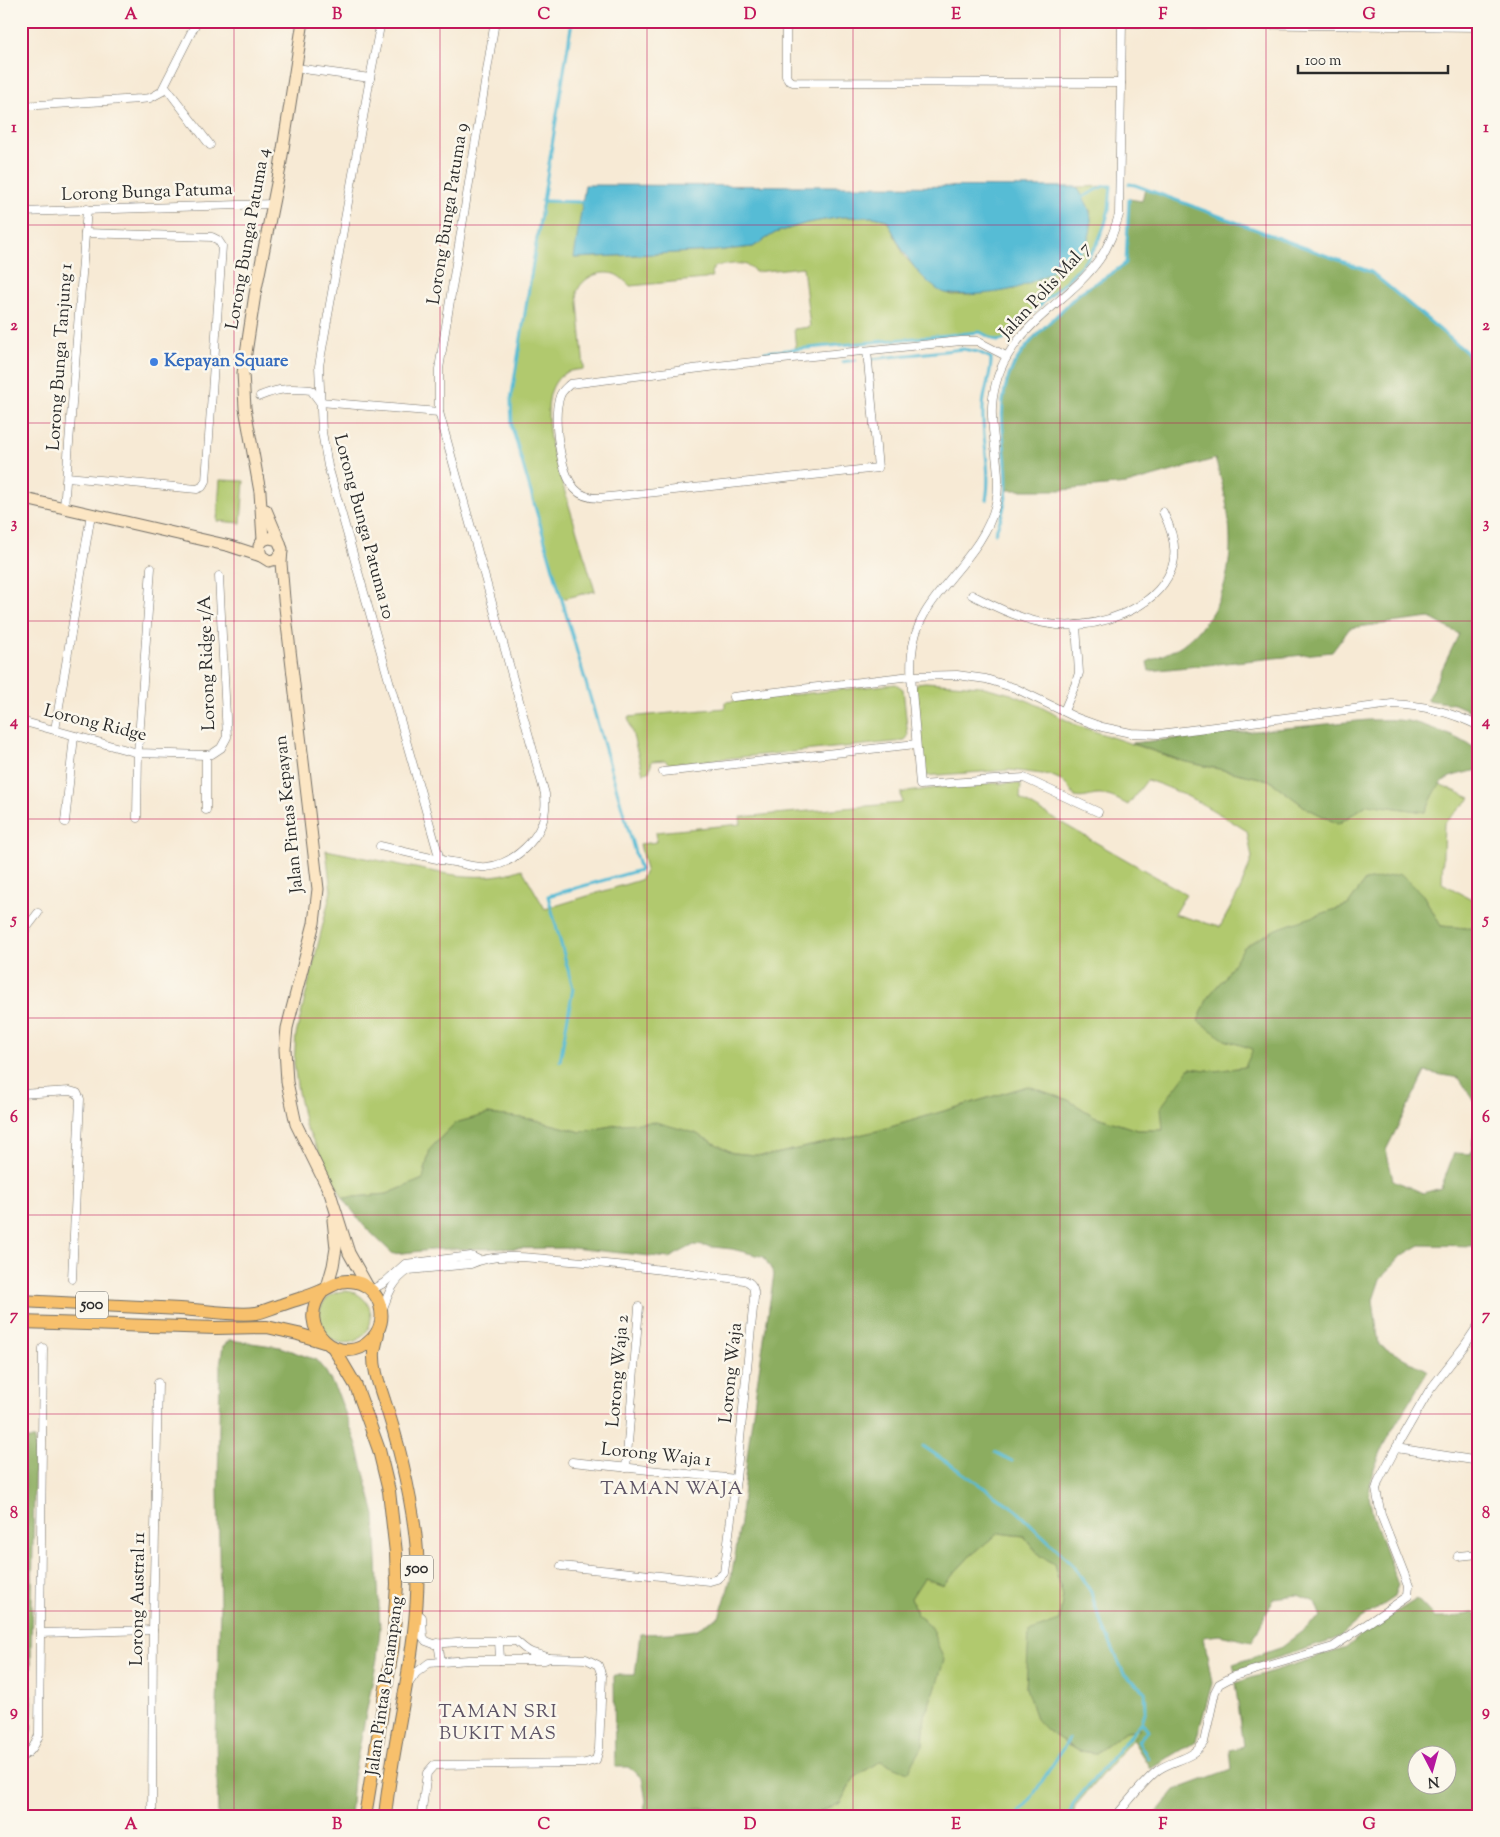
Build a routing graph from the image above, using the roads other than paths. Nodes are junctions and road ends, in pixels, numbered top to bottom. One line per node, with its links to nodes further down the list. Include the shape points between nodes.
1 (197, 21): 13 (street)
2 (303, 21): 10 (street, Lorong Bunga Patuma 4)
3 (381, 21): 11 (street, Lorong Bunga Patuma 10)
4 (495, 21): 24 (street, Lorong Bunga Patuma 9, via 439,369)
5 (786, 21): 12 (street, via 786,75 793,82)
6 (1122, 22): 7 (street); 12 (street, Jalan Polis Mal 7)
7 (1152, 22): 8 (street)
8 (1371, 23): 9 (street)
9 (1479, 26)
10 (296, 68): 11 (street); 16 (street, Lorong Bunga Patuma 4)
11 (370, 78): 23 (street, Lorong Bunga Patuma 10, via 319,366)
12 (1121, 83): 21 (street, Jalan Polis Mal 7, via 1118,214 1111,240 1089,272)
13 (165, 86): 14 (street, via 150,98); 15 (street)
14 (21, 106)
15 (210, 145)
16 (273, 204): 17 (street, Lorong Bunga Patuma); 26 (street, Lorong Bunga Patuma 4, via 243,373 245,408)
17 (87, 209): 18 (street, Lorong Bunga Patuma); 19 (street, Lorong Bunga Tanjung 1)
18 (21, 212)
19 (85, 233): 25 (street, Lorong Bunga Tanjung 1); 25 (street, via 212,237 220,243 223,250 209,451 206,481 199,488)
20 (867, 351): 20 (street, via 570,384 560,396 557,414 559,443 566,470 575,490 600,498 878,468); 21 (street, via 977,341)
21 (1006, 356): 40 (street, Jalan Polis Mal 7, via 998,374 992,415 998,472 998,491 992,516 976,546 924,614 914,638)
22 (260, 396): 23 (street, via 292,388 311,390)
23 (320, 402): 24 (street); 57 (street, Lorong Bunga Patuma 10, via 328,466)
24 (439, 412): 57 (street, Lorong Bunga Patuma 9, via 544,794 545,810 536,835 528,845 496,866 483,868)
25 (67, 477): 28 (street, Lorong Bunga Tanjung 1)
26 (260, 492): 31 (street); 33 (street)
27 (21, 498): 28 (street)
28 (64, 508): 30 (street)
29 (1163, 512): 39 (street, via 1172,532 1174,553 1171,570 1161,586 1149,598 1121,614 1100,622)
30 (91, 514): 32 (street); 45 (street)
31 (262, 542): 32 (street); 33 (street, via 272,538); 34 (street, via 259,550)
32 (230, 546): 34 (street)
33 (281, 547): 34 (street, via 277,559); 38 (street, Jalan Pintas Kepayan)
34 (263, 558): 38 (street, Jalan Pintas Kepayan, via 276,575)
35 (151, 568): 49 (street)
36 (219, 576): 48 (street, Lorong Ridge 1/A, via 227,737)
37 (972, 595): 39 (street, via 1035,622)
38 (284, 599): 61 (street, Jalan Pintas Kepayan, via 318,889 314,923 287,1028 287,1082 296,1124)
39 (1076, 625): 42 (street, via 1079,673)
40 (911, 676): 41 (street); 42 (street, via 957,675 986,680 1015,688); 47 (street, Jalan Polis Mal 7)
41 (733, 697)
42 (1064, 711): 44 (street, via 1102,727 1131,734 1392,704 1431,708)
43 (21, 722): 45 (street, Lorong Ridge)
44 (1479, 726)
45 (55, 730): 46 (street, Lorong Ridge)
46 (74, 736): 49 (street, Lorong Ridge); 55 (street)
47 (916, 744): 51 (street); 53 (street, Jalan Polis Mal 7, via 920,784 1024,778)
48 (221, 748): 50 (street, Lorong Ridge)
49 (138, 753): 50 (street, Lorong Ridge); 54 (street)
50 (206, 755): 52 (street)
51 (663, 772)
52 (206, 810)
53 (1098, 812)
54 (137, 818)
55 (65, 822)
56 (380, 846): 57 (street, Lorong Bunga Patuma 9)
57 (440, 860)
58 (38, 913): 59 (street)
59 (21, 935)
60 (21, 1094): 63 (street, via 70,1091 77,1093 80,1099)
61 (330, 1193): 64 (street, Jalan Pintas Kepayan, via 349,1253); 65 (street, Jalan Pintas Kepayan, via 336,1248)
62 (480, 1260): 64 (street, Lorong Waja, via 471,1256 405,1264 384,1283); 68 (street, Lorong Waja, via 471,1264 409,1270 392,1286); 79 (street, Lorong Waja, via 587,1262 750,1282 754,1298)
63 (72, 1279)
64 (369, 1288): 65 (main road, 500, via 340,1281); 68 (main road)
65 (325, 1289): 66 (main road, 500, via 256,1313); 72 (main road, 500, via 314,1304 312,1318 317,1332)
66 (23, 1299)
67 (639, 1307): 78 (street, Lorong Waja 2)
68 (382, 1312): 71 (main road, 500)
69 (21, 1322): 72 (main road, 500, via 267,1327)
70 (1479, 1324): 75 (street, via 1434,1383)
71 (380, 1326): 72 (main road, 500, via 373,1338 361,1347 347,1350); 83 (main road, Jalan Pintas Penampang / 500, via 374,1352 375,1367 411,1506 416,1550)
72 (328, 1344): 94 (main road, Jalan Pintas Penampang / 500, via 356,1386 379,1450 389,1491 396,1553 393,1645)
73 (43, 1348): 85 (street)
74 (158, 1383): 84 (street, Lorong Austral 11)
75 (1396, 1448): 76 (street); 97 (street, via 1376,1489 1382,1515 1409,1586 1408,1596 1333,1647 1234,1676 1219,1684 1200,1750 1153,1774)
76 (1479, 1461)
77 (572, 1462): 78 (street, Lorong Waja 1)
78 (626, 1468): 79 (street, Lorong Waja 1)
79 (736, 1479): 82 (street, Lorong Waja, via 726,1570 717,1579 710,1581)
80 (1479, 1554): 81 (street)
81 (1458, 1556)
82 (561, 1566)
83 (417, 1613): 87 (street, via 422,1617 423,1637); 91 (main road, Jalan Pintas Penampang / 500)
84 (153, 1630): 85 (street); 93 (street, Lorong Austral 11)
85 (40, 1633): 92 (street, via 39,1735 35,1746)
86 (500, 1640): 87 (street); 88 (street, via 516,1641 527,1651); 89 (street)
87 (438, 1644): 90 (street)
88 (549, 1658): 89 (street); 96 (street, via 586,1660 601,1670 596,1760 585,1763 434,1765 427,1773)
89 (500, 1660): 90 (street)
90 (441, 1661): 91 (street, via 422,1667)
91 (407, 1686): 95 (main road, Jalan Pintas Penampang / 500)
92 (21, 1757)
93 (152, 1816)
94 (364, 1816)
95 (385, 1816)
96 (421, 1816)
97 (1116, 1816)

